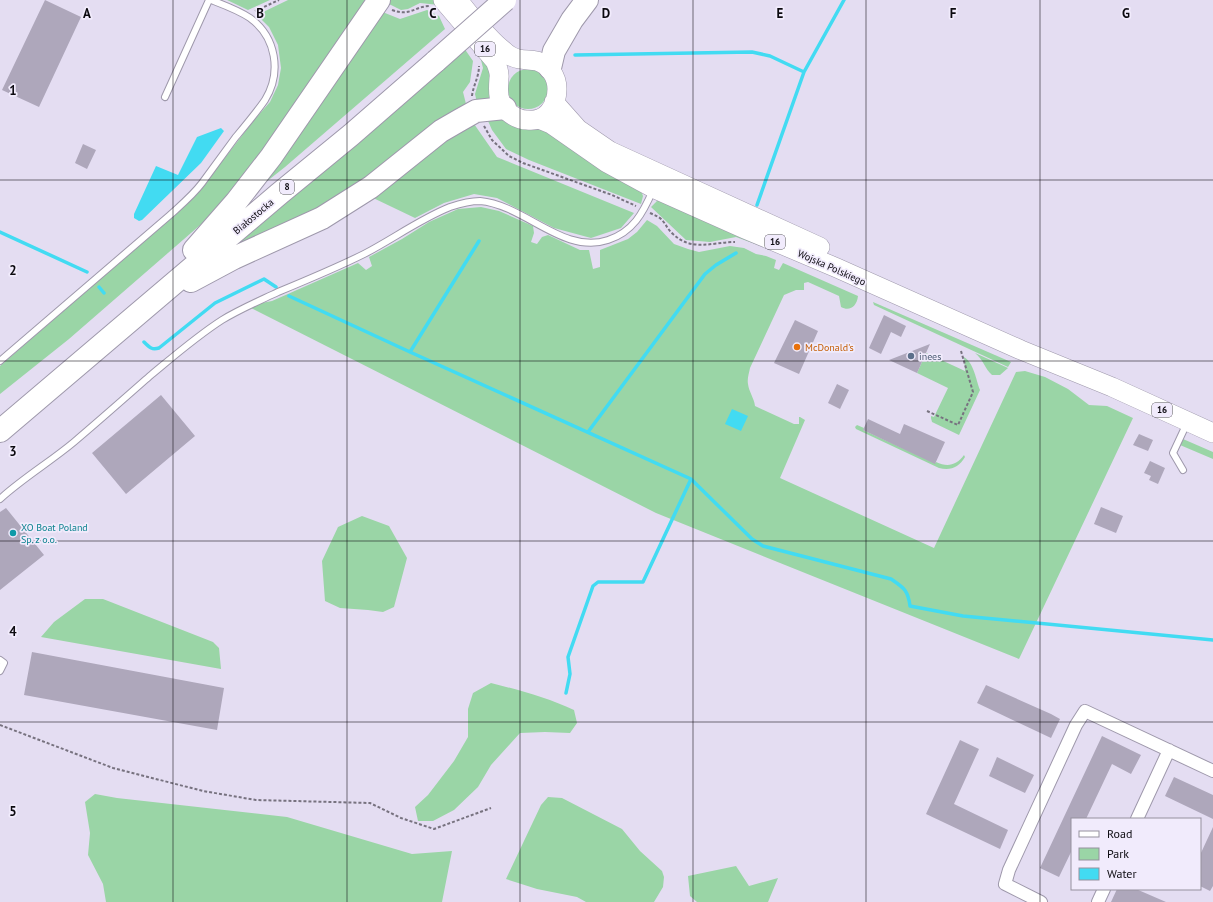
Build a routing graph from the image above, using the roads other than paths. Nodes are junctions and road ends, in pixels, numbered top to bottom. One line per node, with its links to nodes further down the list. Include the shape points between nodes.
1 (210, 0): 10 (lane); 17 (lane, via 250,18 271,43 275,68 273,81 265,99 189,197)
2 (379, 0): 15 (highway, via 271,157)
3 (442, 0): 12 (main road, 16, via 494,61 498,69 500,102)
4 (458, 0): 9 (main road, 16, via 502,50 518,59 536,61)
5 (489, 0): 8 (highway, Białostocka / 8)
6 (505, 0): 8 (highway, Białostocka / 8, bridge)
7 (586, 0): 9 (highway, via 554,51)
8 (433, 57): 15 (highway, Białostocka / 8); 16 (highway, Białostocka / 8, via 351,135)
9 (550, 68): 11 (main road, via 557,85)
10 (165, 97)
11 (554, 102): 13 (main road, via 546,115); 14 (main road, Wojska Polskiego / 16, via 578,130)
12 (505, 108): 13 (main road, 16, via 518,119); 16 (highway, via 476,111 441,131 371,187 328,214 210,270)
13 (539, 119): 14 (main road, Wojska Polskiego / 16, via 551,124 607,163)
14 (656, 181): 19 (main road, Wojska Polskiego / 16, via 874,279 1028,353 1112,387); 23 (lane, via 644,210 631,227 615,238 592,244 565,238 501,206 467,202 437,213 363,254 223,319 182,349 62,452)
15 (194, 250): 18 (highway, Białostocka / 8)
16 (139, 312): 20 (highway, Białostocka / 8)
17 (0, 361)
18 (0, 413)
19 (1188, 422): 21 (main road, Wojska Polskiego / 16); 22 (lane, via 1174,453)
20 (0, 431)
21 (1213, 433)
22 (1183, 470)
23 (0, 499)
24 (0, 660): 25 (lane, via 4,663)
25 (0, 670)
26 (1169, 750): 27 (street); 28 (street); 30 (street, via 1085,711 1076,725 1012,862 1005,884)
27 (1213, 771)
28 (1137, 818)
29 (1104, 890): 31 (street)
30 (1041, 902)
31 (1098, 902)

